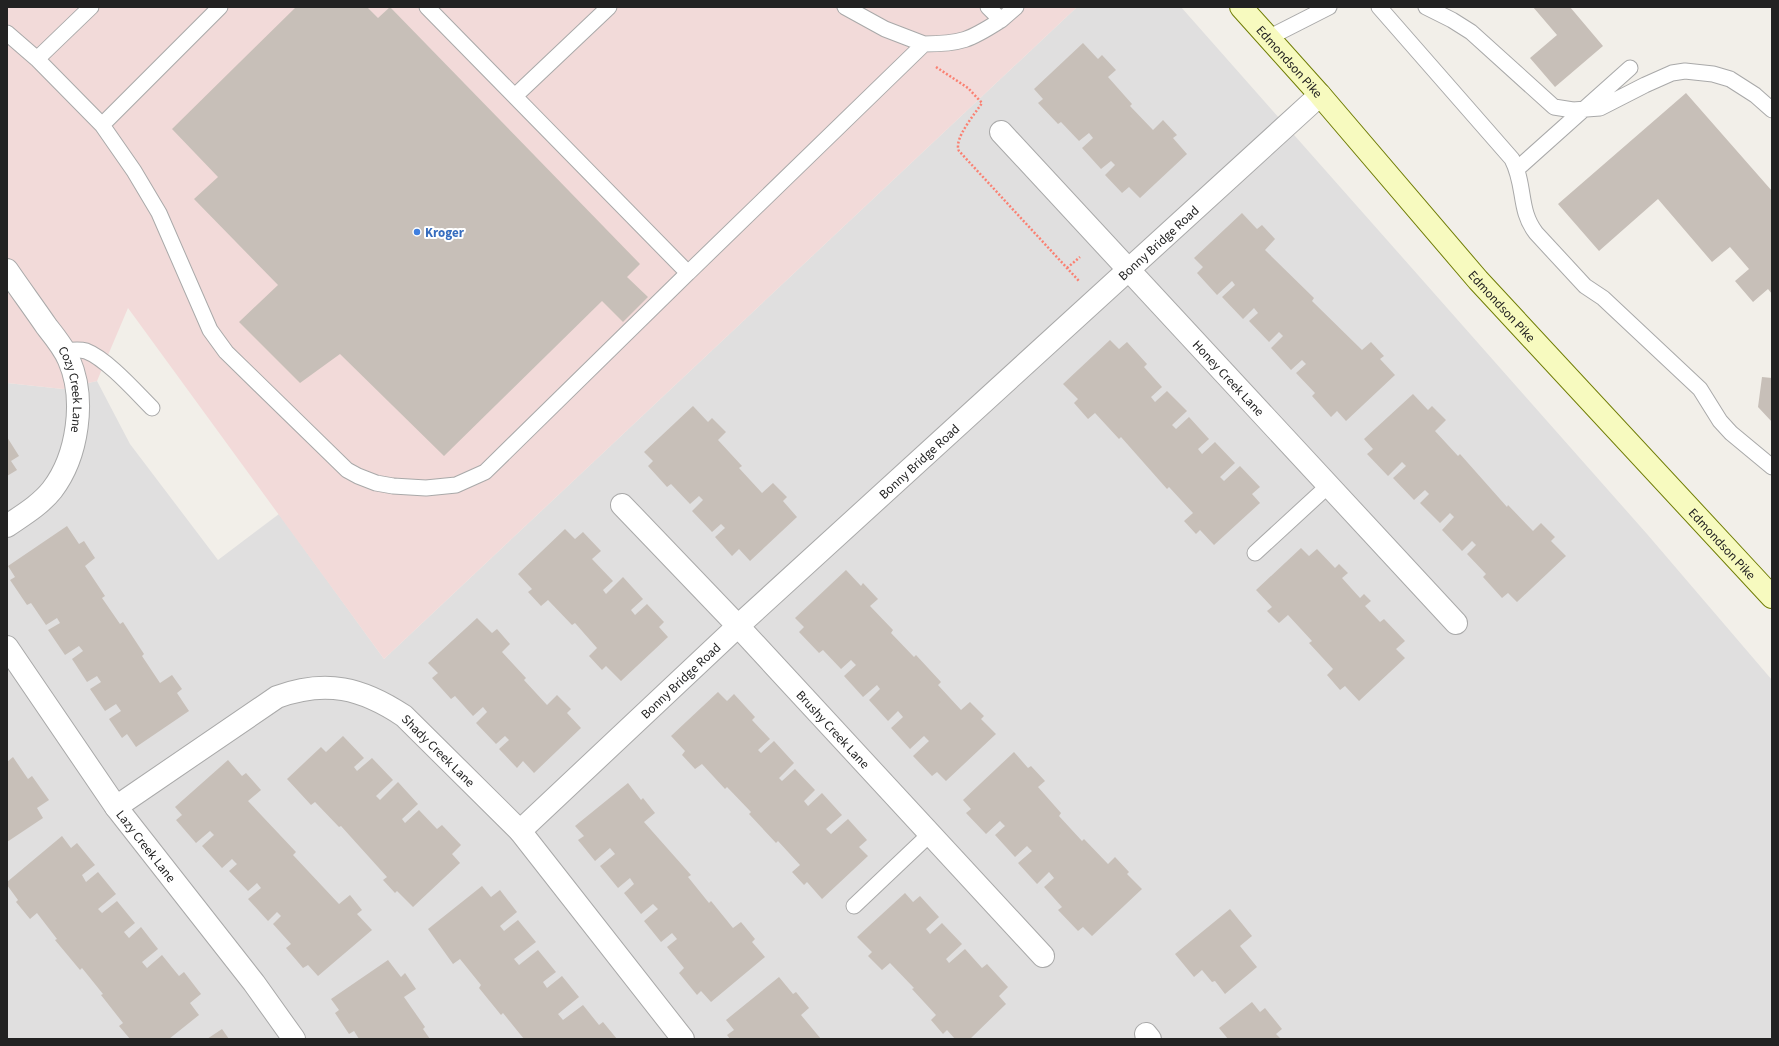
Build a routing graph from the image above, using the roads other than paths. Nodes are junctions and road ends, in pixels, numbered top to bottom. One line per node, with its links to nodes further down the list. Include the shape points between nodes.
1 (91, 7): 16 (lane)
2 (220, 7): 22 (lane)
3 (427, 7): 19 (lane)
4 (609, 7): 19 (lane)
5 (845, 7): 15 (lane)
6 (988, 7): 12 (lane)
7 (1016, 7): 12 (lane)
8 (1241, 7): 14 (main road, Edmondson Pike)
9 (1329, 7): 14 (lane)
10 (1379, 7): 24 (lane, via 1512,159)
11 (1426, 7): 20 (lane, via 1471,32 1554,107)
12 (1000, 20): 15 (lane, via 963,41)
13 (7, 33): 16 (lane)
14 (1268, 38): 18 (main road, Edmondson Pike)
15 (919, 48): 27 (lane)
16 (37, 59): 22 (lane)
17 (1630, 68): 20 (lane)
18 (1320, 95): 26 (street, Bonny Bridge Road); 35 (main road, Edmondson Pike, via 1478,280)
19 (515, 96): 27 (lane)
20 (1583, 110): 21 (lane, via 1600,108 1645,84 1672,73 1685,71 1730,79); 24 (lane)
21 (1772, 110)
22 (102, 125): 27 (lane, via 159,213 198,306 210,330 226,352 347,470 376,483 441,488 469,480 485,472)
23 (1001, 132): 26 (street, Honey Creek Lane)
24 (1517, 169): 30 (lane, via 1529,225 1586,286 1603,298 1700,389 1730,433)
25 (7, 270): 28 (street, Cozy Creek Lane)
26 (1129, 271): 31 (street, Honey Creek Lane); 37 (street, Bonny Bridge Road, via 1095,299)
27 (688, 273)
28 (65, 351): 29 (lane, via 78,350 94,355); 33 (street, Cozy Creek Lane, via 75,378 78,403 77,424 67,464 52,490 34,508)
29 (152, 408)
30 (1772, 467)
31 (1329, 485): 34 (lane); 36 (street, Honey Creek Lane)
32 (622, 505): 37 (street, Brushy Creek Lane)
33 (7, 526)
34 (1255, 553)
35 (1771, 595)
36 (1456, 623)
37 (738, 626): 40 (street, Bonny Bridge Road); 41 (street, Brushy Creek Lane)
38 (7, 647): 39 (street, Lazy Creek Lane)
39 (116, 807): 40 (street, Shady Creek Lane, via 277,697 303,689 333,687 369,696 404,716); 44 (street, Lazy Creek Lane, via 254,983)
40 (520, 831): 45 (street, Shady Creek Lane)
41 (930, 834): 42 (lane); 43 (street, Brushy Creek Lane)
42 (854, 906)
43 (1043, 956)
44 (294, 1039)
45 (683, 1039)

